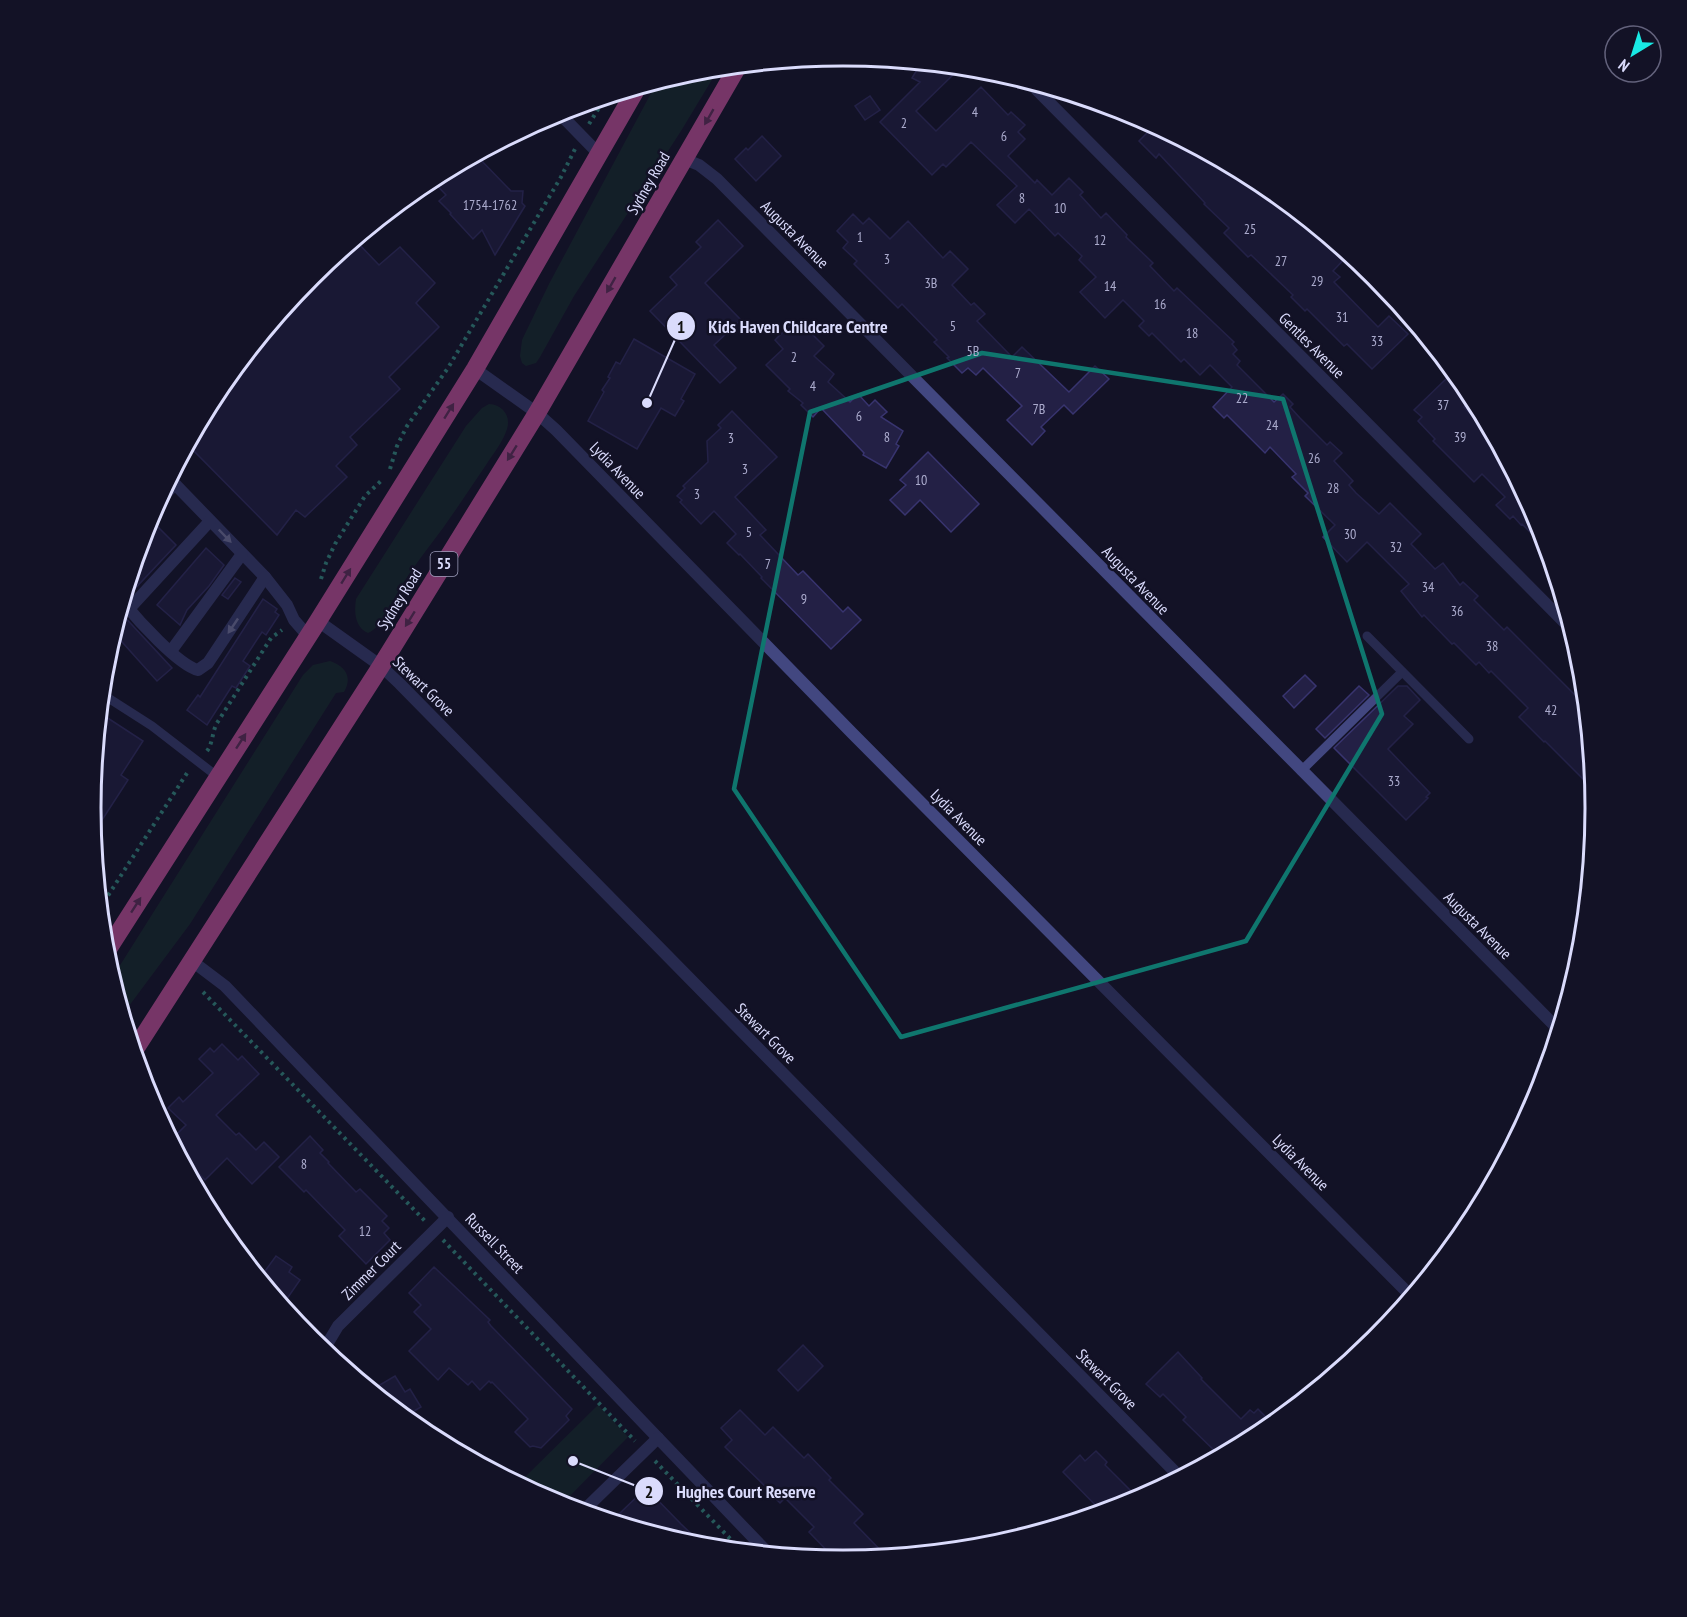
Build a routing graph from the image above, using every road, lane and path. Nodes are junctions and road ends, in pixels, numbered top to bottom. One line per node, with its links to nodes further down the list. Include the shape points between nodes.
1 (733, 74): 8 (highway, Sydney Road / 55, one-way to 8)
2 (1039, 92): 19 (street, Gentles Avenue)
3 (632, 97): 7 (highway)
4 (599, 107): 6 (path)
5 (566, 120): 6 (street)
6 (582, 136): 7 (street); 15 (path, via 464,343 407,426 388,473 365,496 335,544)
7 (599, 154): 9 (highway)
8 (684, 159): 10 (highway, Sydney Road / 55, one-way to 10); 28 (street, Augusta Avenue, via 717,179)
9 (475, 369): 10 (street, Lydia Avenue); 20 (highway, one-way to 9)
10 (537, 414): 23 (highway, Sydney Road / 55, one-way to 23); 38 (street, Lydia Avenue)
11 (176, 484): 12 (street, Stewart Grove)
12 (210, 521): 13 (street, Stewart Grove, one-way to 13); 16 (street)
13 (242, 554): 14 (street, Stewart Grove); 22 (street)
14 (265, 577): 18 (street, Stewart Grove); 22 (street, one-way to 22, via 203,668 192,668)
15 (319, 584)
16 (130, 602)
17 (128, 608): 22 (street)
18 (294, 620): 20 (street, Stewart Grove); 27 (path, via 271,638 217,723 209,749)
19 (1562, 621)
20 (313, 629): 23 (street, Stewart Grove); 29 (highway, one-way to 20)
21 (1367, 636): 24 (lane)
22 (171, 651)
23 (381, 666): 32 (highway, Sydney Road / 55); 42 (street, Stewart Grove)
24 (1402, 672): 26 (lane); 28 (lane)
25 (109, 699): 27 (lane)
26 (1469, 739)
27 (197, 761): 29 (lane); 30 (path)
28 (1302, 771): 34 (street, Augusta Avenue)
29 (218, 777): 31 (highway, one-way to 29)
30 (106, 898)
31 (113, 941)
32 (192, 961): 35 (highway, Sydney Road / 55); 36 (street, Russell Street, via 225,987)
33 (203, 992): 37 (path)
34 (1554, 1025)
35 (139, 1043)
36 (448, 1218): 37 (street, Zimmer Court); 40 (street, Russell Street)
37 (434, 1230): 39 (street, Zimmer Court, via 338,1326); 41 (path)
38 (1407, 1292)
39 (327, 1342)
40 (658, 1438): 41 (street); 45 (street, Russell Street)
41 (645, 1451): 43 (street); 44 (path)
42 (1175, 1472)
43 (589, 1506)
44 (734, 1543)
45 (762, 1546)

